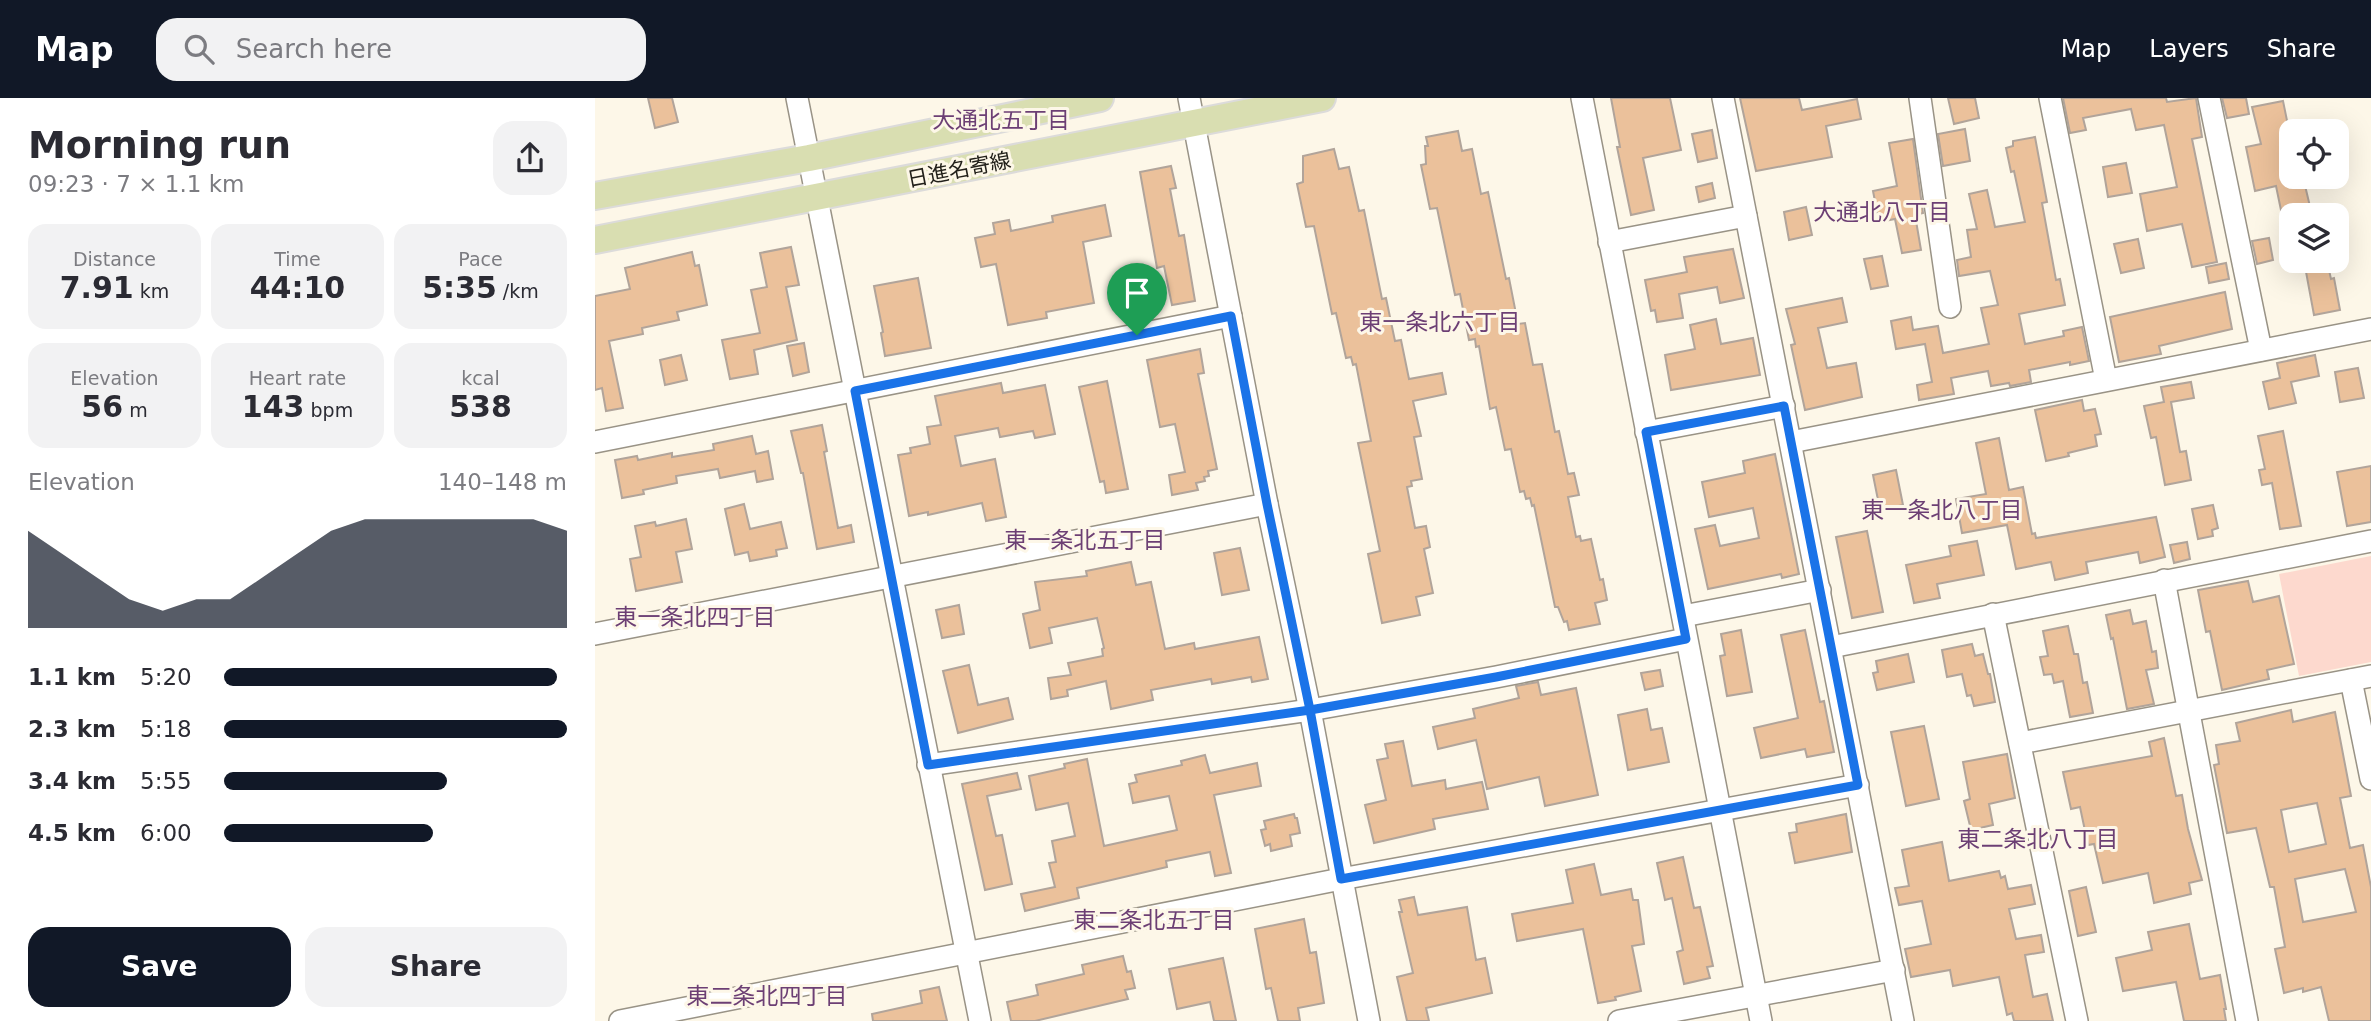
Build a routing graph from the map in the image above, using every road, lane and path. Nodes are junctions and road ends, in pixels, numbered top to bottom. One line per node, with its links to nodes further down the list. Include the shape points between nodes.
1 (797, 98): 11 (street)
2 (1100, 98): 11 (main road, 日進名寄線)
3 (1189, 98): 10 (street)
4 (1322, 98): 10 (main road, 日進名寄線)
5 (1582, 98): 16 (street)
6 (1723, 98): 14 (street)
7 (1920, 98): 17 (street)
8 (2050, 98): 21 (street)
9 (2209, 98): 20 (street)
10 (1194, 124): 13 (main road, 日進名寄線); 18 (street)
11 (809, 158): 12 (main road, 日進名寄線); 13 (street)
12 (595, 196)
13 (817, 198): 15 (main road, 日進名寄線); 22 (street)
14 (1746, 216): 16 (street); 23 (street)
15 (595, 240)
16 (1609, 242): 24 (street)
17 (1950, 307)
18 (1231, 316): 22 (street); 27 (street)
19 (2371, 329): 20 (street)
20 (2261, 350): 21 (street)
21 (2106, 380): 26 (street)
22 (855, 391): 25 (street); 29 (street)
23 (1784, 406): 24 (street); 26 (street)
24 (1646, 432): 33 (street)
25 (595, 442)
26 (1791, 442): 31 (street)
27 (1267, 504): 29 (street); 38 (street)
28 (2371, 541): 30 (street)
29 (892, 577): 34 (street); 41 (street)
30 (2164, 580): 32 (street); 39 (street)
31 (1820, 590): 33 (street); 36 (street)
32 (1993, 614): 36 (street); 40 (street)
33 (1683, 616): 35 (street)
34 (595, 634)
35 (1686, 639): 38 (street); 44 (street)
36 (1831, 647): 43 (street)
37 (2361, 678): 39 (street); 42 (street)
38 (1310, 710): 41 (street); 45 (street)
39 (2189, 710): 40 (street); 56 (street)
40 (2020, 743): 55 (street)
41 (928, 765): 46 (street)
42 (2371, 779)
43 (1858, 785): 44 (street); 47 (street)
44 (1720, 809): 45 (street); 48 (street)
45 (1341, 879): 46 (street); 51 (street)
46 (967, 954): 49 (street); 50 (street)
47 (1894, 970): 48 (street); 54 (street)
48 (1756, 995): 52 (street); 53 (street)
49 (620, 1021)
50 (980, 1021)
51 (1369, 1021)
52 (1619, 1021)
53 (1761, 1021)
54 (1903, 1021)
55 (2077, 1021)
56 (2247, 1021)

